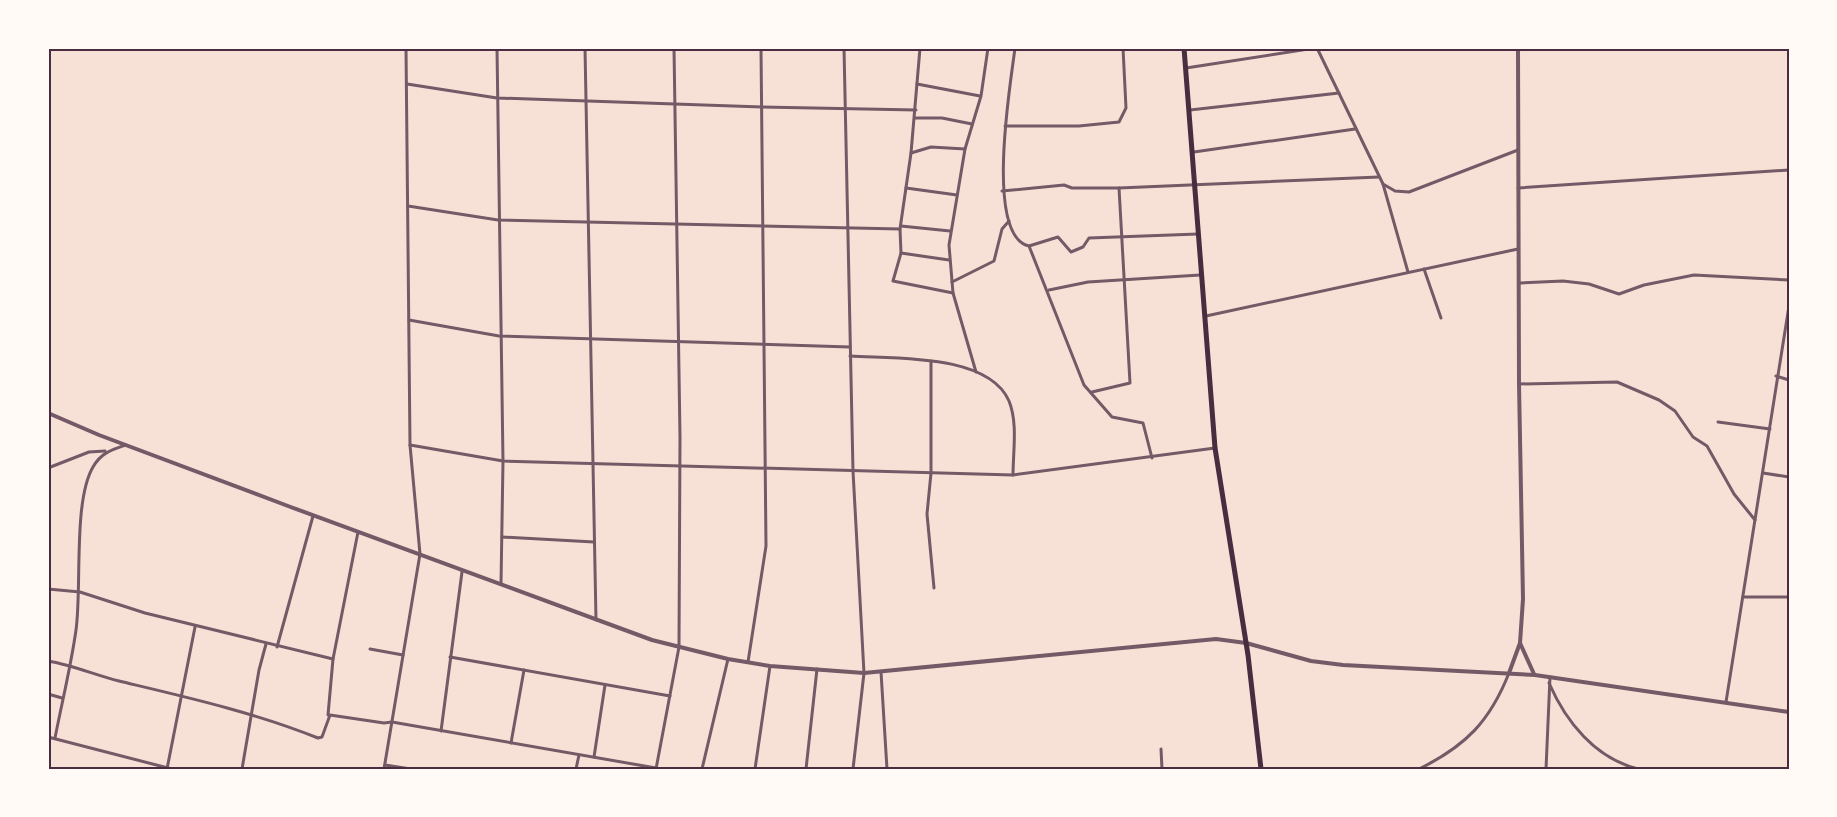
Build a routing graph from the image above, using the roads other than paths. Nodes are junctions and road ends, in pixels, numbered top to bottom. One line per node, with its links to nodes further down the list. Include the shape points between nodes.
1 (406, 48): 17 (street)
2 (497, 48): 21 (street)
3 (585, 48): 22 (street)
4 (674, 48): 23 (street)
5 (761, 48): 24 (street)
6 (844, 48): 25 (street)
7 (920, 48): 18 (street)
8 (927, 48): 15 (street)
9 (997, 48): 15 (street)
10 (1015, 48): 30 (street)
11 (1122, 48): 30 (street, via 1126,108 1119,122)
12 (1184, 48): 16 (main road)
13 (1316, 48): 16 (street); 19 (street)
14 (1518, 48): 33 (street)
15 (988, 49): 20 (street)
16 (1186, 68): 27 (main road)
17 (407, 84): 21 (street); 47 (street)
18 (917, 84): 20 (street); 26 (street)
19 (1339, 93): 27 (street); 31 (street)
20 (981, 96): 29 (street)
21 (497, 98): 22 (street); 48 (street)
22 (587, 99): 23 (street); 50 (street)
23 (674, 105): 24 (street); 51 (street)
24 (762, 107): 25 (street); 52 (street)
25 (846, 109): 26 (street); 53 (street)
26 (916, 110): 28 (street)
27 (1190, 110): 34 (main road)
28 (915, 118): 29 (street); 35 (street)
29 (972, 124): 32 (street)
30 (1005, 126): 43 (street)
31 (1355, 129): 34 (street); 37 (street)
32 (965, 149): 35 (street, via 930,147); 46 (street)
33 (1518, 150): 42 (street); 44 (street, via 1409,192)
34 (1194, 152): 39 (main road)
35 (911, 153): 40 (street)
36 (1789, 170): 42 (street)
37 (1379, 177): 38 (street); 39 (street)
38 (1383, 184): 44 (street); 45 (street)
39 (1196, 186): 41 (street); 56 (main road)
40 (906, 188): 46 (street); 54 (street)
41 (1119, 188): 43 (street, via 1064,185); 57 (street)
42 (1518, 188): 59 (street)
43 (1002, 190): 49 (street)
44 (1395, 190): 45 (street)
45 (1386, 194): 63 (street)
46 (957, 195): 55 (street)
47 (408, 206): 48 (street); 74 (street)
48 (498, 220): 50 (street); 75 (street)
49 (1009, 221): 58 (street); 67 (street, via 1002,229 994,261)
50 (588, 222): 51 (street); 76 (street)
51 (676, 223): 52 (street); 77 (street)
52 (764, 225): 53 (street); 78 (street)
53 (848, 227): 54 (street); 79 (street)
54 (900, 227): 55 (street); 60 (street)
55 (950, 231): 61 (street)
56 (1198, 234): 57 (street); 64 (main road)
57 (1122, 237): 58 (street, via 1089,238 1083,248 1071,252 1058,237); 65 (street)
58 (1029, 246): 69 (street)
59 (1518, 249): 62 (street); 68 (street)
60 (901, 253): 61 (street); 70 (street, via 893,281)
61 (950, 260): 67 (street)
62 (1424, 269): 63 (street); 73 (street)
63 (1408, 273): 72 (street)
64 (1200, 275): 65 (street); 72 (main road)
65 (1124, 280): 69 (street); 86 (street, via 1130,383)
66 (1789, 280): 68 (street, via 1694,275 1619,294 1563,281)
67 (952, 282): 70 (street)
68 (1520, 283): 85 (street)
69 (1049, 290): 86 (street, via 1084,385)
70 (953, 293): 82 (street)
71 (1789, 306): 83 (street)
72 (1203, 316): 92 (main road)
73 (1440, 318)
74 (409, 320): 75 (street); 91 (street)
75 (499, 336): 76 (street); 95 (street)
76 (589, 339): 77 (street); 96 (street)
77 (677, 342): 78 (street); 97 (street)
78 (766, 344): 79 (street); 99 (street)
79 (850, 347): 80 (street)
80 (850, 356): 81 (street); 100 (street)
81 (931, 361): 82 (street); 101 (street)
82 (976, 372): 103 (street, via 999,387 1009,401)
83 (1776, 376): 84 (street); 89 (street)
84 (1789, 380)
85 (1519, 384): 106 (street, via 1617,382 1659,400 1675,411 1693,436 1707,446 1734,494); 121 (street, via 1524,536)
86 (1092, 392): 94 (street, via 1112,417 1143,423)
87 (48, 413): 90 (street)
88 (1718, 422): 89 (street)
89 (1770, 429): 102 (street)
90 (126, 445): 93 (street); 105 (street)
91 (410, 446): 95 (street); 110 (street)
92 (1215, 448): 94 (street); 120 (main road)
93 (106, 451): 98 (street, via 89,452); 115 (street, via 92,469 84,499)
94 (1152, 458): 103 (street)
95 (503, 461): 96 (street); 108 (street)
96 (592, 464): 97 (street); 109 (street)
97 (680, 466): 99 (street); 123 (street)
98 (48, 468)
99 (766, 469): 100 (street); 131 (street, via 766,546)
100 (853, 471): 101 (street); 137 (street)
101 (931, 473): 103 (street); 113 (street, via 927,514)
102 (1763, 473): 104 (street); 106 (street)
103 (1013, 475)
104 (1789, 477)
105 (313, 516): 107 (street); 124 (street)
106 (1755, 520): 116 (street)
107 (358, 532): 110 (street); 129 (street)
108 (502, 537): 109 (street); 112 (street)
109 (594, 542): 118 (street)
110 (420, 554): 111 (street); 126 (street)
111 (462, 572): 112 (street); 127 (street)
112 (501, 586): 118 (street)
113 (934, 588)
114 (48, 589): 115 (street)
115 (80, 592): 119 (street); 132 (street)
116 (1743, 597): 117 (street); 147 (street)
117 (1789, 597)
118 (596, 620): 123 (street)
119 (195, 626): 122 (street); 144 (street)
120 (1246, 643): 136 (street, via 1202,639); 138 (street, via 1343,665); 172 (main road)
121 (1520, 643): 138 (street); 139 (street)
122 (266, 644): 124 (street); 149 (street)
123 (679, 647): 128 (street); 145 (street)
124 (277, 648): 129 (street)
125 (370, 649): 126 (street)
126 (403, 655): 151 (street)
127 (450, 657): 135 (street); 152 (street)
128 (728, 658): 131 (street); 166 (street)
129 (333, 659): 150 (street)
130 (48, 661): 132 (street)
131 (748, 662): 133 (street)
132 (70, 666): 144 (street); 146 (street)
133 (770, 666): 134 (street); 167 (street)
134 (817, 669): 137 (street); 168 (street)
135 (524, 670): 142 (street); 155 (street)
136 (881, 672): 137 (street); 170 (street)
137 (864, 673): 169 (street)
138 (1509, 673): 139 (street); 173 (street, via 1499,700 1476,730 1455,749)
139 (1535, 675): 140 (street)
140 (1550, 677): 141 (street); 147 (street)
141 (1549, 683): 174 (street); 175 (street, via 1560,706 1583,736 1602,754)
142 (605, 684): 145 (street); 158 (street)
143 (48, 694): 146 (street)
144 (181, 694): 149 (street); 160 (street)
145 (670, 696): 165 (street)
146 (62, 698): 154 (street)
147 (1726, 702): 148 (street)
148 (1789, 712)
149 (252, 714): 150 (street, via 321,739); 162 (street)
150 (328, 716): 151 (street)
151 (392, 722): 152 (street); 159 (street)
152 (441, 731): 155 (street)
153 (48, 737): 154 (street)
154 (55, 738): 160 (street)
155 (511, 743): 157 (street)
156 (1161, 749): 171 (street)
157 (579, 755): 158 (street); 164 (street)
158 (594, 757): 165 (street)
159 (385, 767): 163 (street)
160 (167, 768): 161 (street)
161 (172, 769)
162 (242, 769)
163 (411, 769)
164 (576, 769)
165 (656, 769)
166 (702, 769)
167 (755, 769)
168 (806, 769)
169 (854, 769)
170 (887, 769)
171 (1162, 769)
172 (1261, 769)
173 (1419, 769)
174 (1546, 769)
175 (1638, 769)

